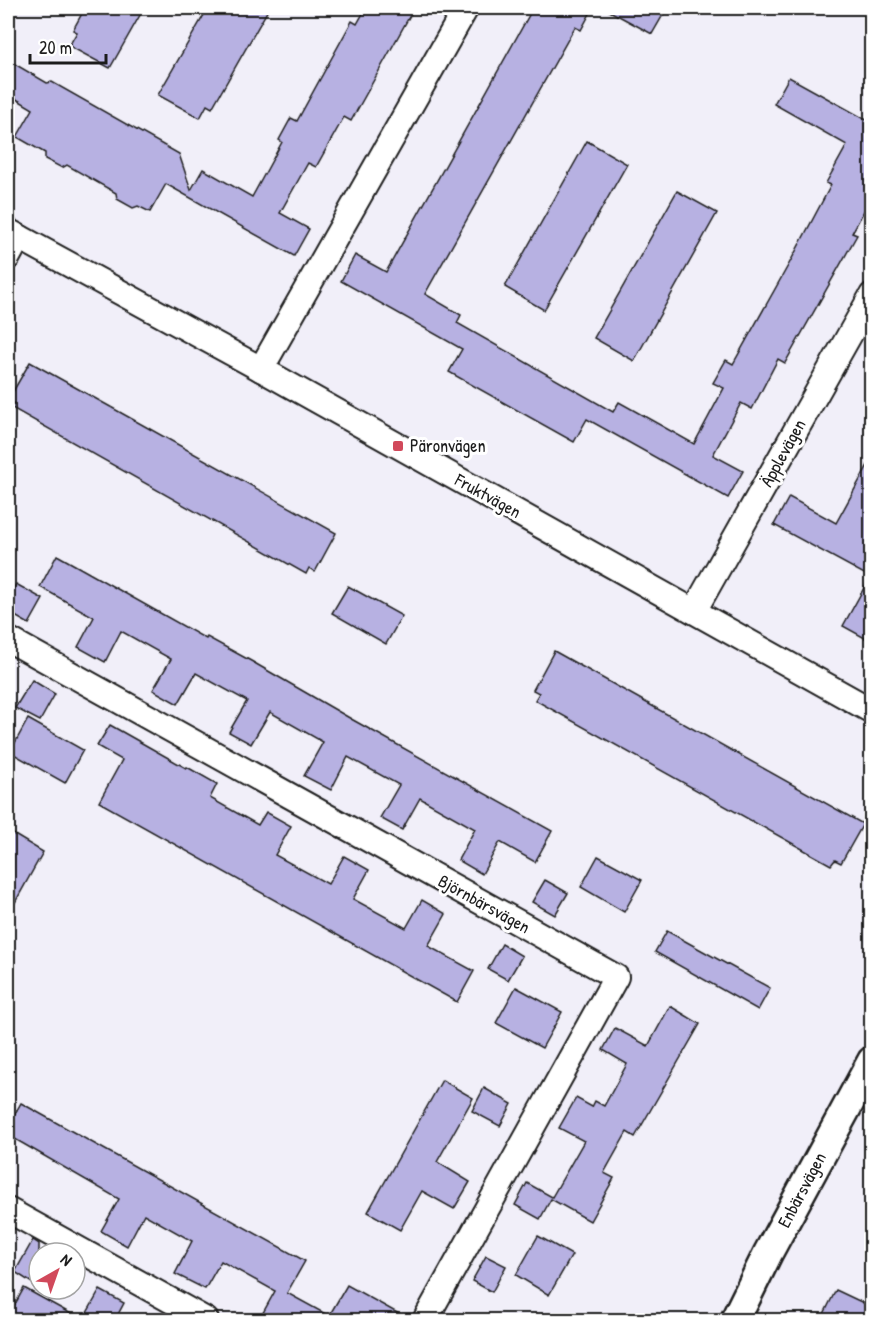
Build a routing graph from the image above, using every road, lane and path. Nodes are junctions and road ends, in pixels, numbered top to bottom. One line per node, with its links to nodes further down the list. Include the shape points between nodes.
1 (466, 8): 4 (street)
2 (11, 242): 4 (street, Fruktvägen)
3 (872, 295): 5 (street, Äpplevägen)
4 (261, 369): 5 (street, Fruktvägen)
5 (694, 611): 7 (street, Fruktvägen)
6 (8, 639): 11 (street, Björnbärsvägen, via 616,977)
7 (872, 711)
8 (872, 1061): 12 (street, Enbärsvägen)
9 (8, 1210): 10 (street)
10 (206, 1320)
11 (425, 1320)
12 (735, 1320)

